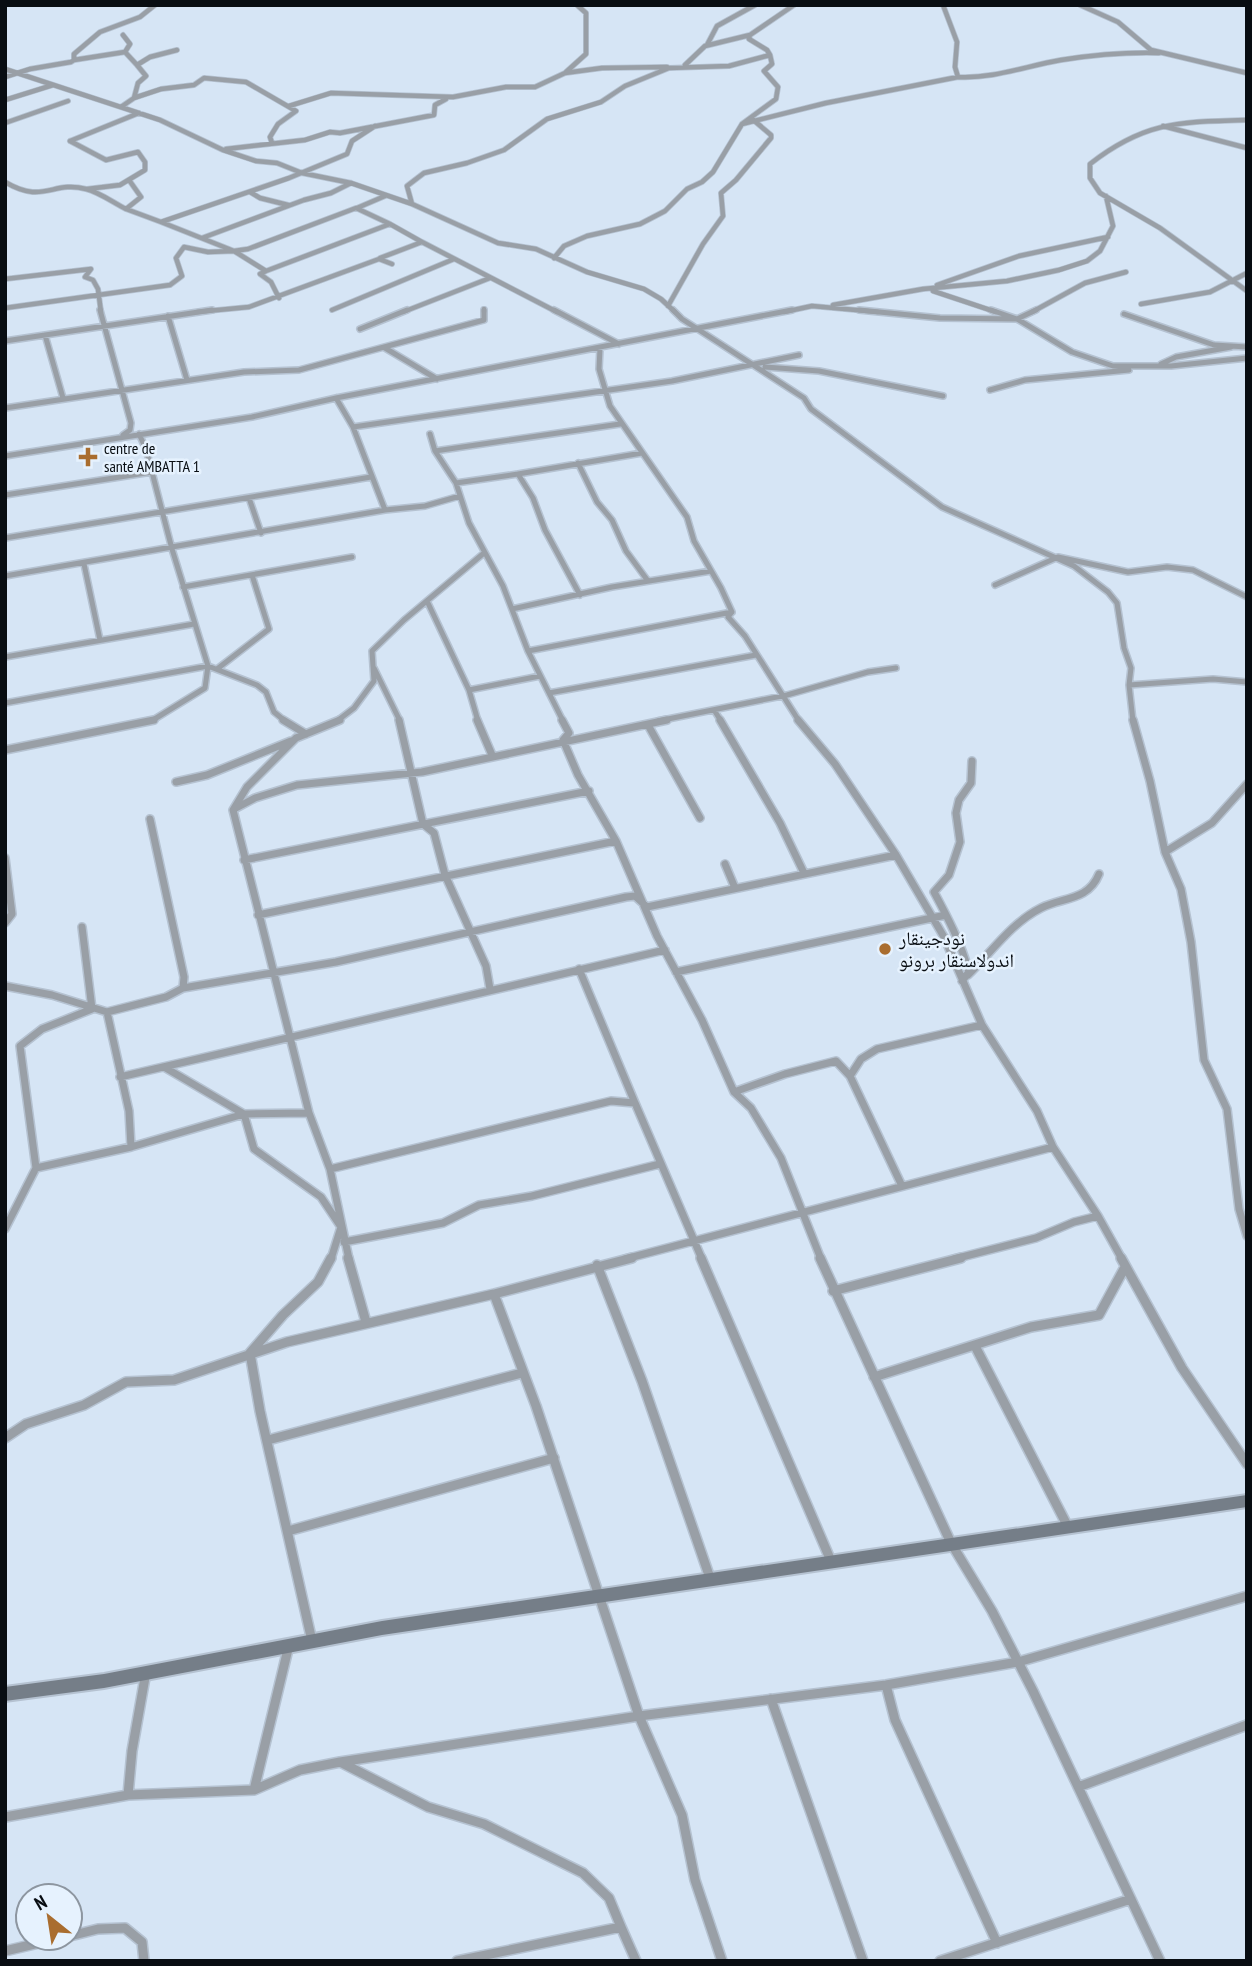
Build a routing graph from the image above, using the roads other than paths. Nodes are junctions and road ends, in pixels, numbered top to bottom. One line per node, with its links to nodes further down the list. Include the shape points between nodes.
1 (155, 5): 14 (street, via 140,17 100,32 74,54)
2 (577, 5): 20 (street, via 586,13 586,54)
3 (755, 5): 9 (street, via 717,26)
4 (794, 5): 8 (street)
5 (943, 5): 23 (street, via 957,42)
6 (1080, 5): 12 (street, via 1113,19 1144,47)
7 (123, 35): 11 (street, via 130,44)
8 (750, 35): 9 (street); 13 (street, via 748,39)
9 (707, 45): 17 (street)
10 (177, 50): 15 (street)
11 (125, 52): 14 (street); 15 (street)
12 (1159, 52): 21 (street); 23 (street, via 1061,60 976,78)
13 (770, 55): 17 (street, via 729,66); 32 (street, via 772,64 764,71 777,85 778,95)
14 (74, 60): 19 (street)
15 (137, 65): 26 (street, via 146,76 138,83)
16 (675, 66): 17 (street); 20 (street); 48 (street, via 625,86 596,104 547,119 504,150 424,173 407,186)
17 (685, 66)
18 (5, 69): 19 (street)
19 (17, 73): 22 (street); 24 (street)
20 (565, 73): 25 (street, via 535,87 506,87)
21 (1247, 73)
22 (5, 77)
23 (958, 77): 32 (street)
24 (54, 85): 27 (street); 30 (street)
25 (453, 97): 29 (street, via 331,93); 36 (street, via 435,105 432,116)
26 (134, 98): 29 (street, via 213,78 246,82); 30 (street)
27 (5, 100)
28 (68, 102): 34 (street)
29 (289, 106): 37 (street, via 296,111 278,124 270,137)
30 (121, 107): 31 (street)
31 (139, 113): 39 (street); 41 (street, via 70,141 106,160 138,152 145,170)
32 (752, 119): 60 (street, via 742,124 713,172 665,211 640,224 564,246); 75 (street, via 771,138 721,193 723,216)
33 (1247, 120): 35 (street)
34 (5, 123)
35 (1158, 125): 38 (street); 47 (street, via 1126,138 1090,164 1093,186)
36 (375, 126): 37 (street); 40 (street, via 352,141 347,155)
37 (272, 144): 39 (street)
38 (1247, 148)
39 (223, 150): 40 (street)
40 (302, 173): 43 (street); 45 (street)
41 (129, 180): 44 (street); 50 (street, via 141,197)
42 (5, 182): 44 (street, via 37,194 68,187)
43 (351, 183): 46 (street); 49 (street)
44 (87, 189): 50 (street)
45 (250, 192): 49 (street); 52 (street)
46 (385, 195): 48 (street); 51 (street)
47 (1106, 196): 55 (street, via 1113,216); 69 (street, via 1160,228)
48 (412, 204): 60 (street, via 498,243)
49 (288, 205): 56 (street)
50 (126, 208): 52 (street)
51 (356, 208): 53 (street); 59 (street, via 268,243)
52 (161, 222): 54 (street)
53 (390, 225): 57 (street); 64 (street)
54 (193, 235): 56 (street); 58 (street)
55 (1108, 237): 70 (street, via 1019,256); 70 (street, via 1087,261 1059,270 1007,281)
56 (201, 239): 59 (street)
57 (422, 242): 61 (street); 62 (street)
58 (184, 247): 59 (street, via 204,253); 72 (street, via 176,258 182,276 178,280 161,287)
59 (234, 251): 64 (street)
60 (554, 258): 75 (street, via 644,289)
61 (379, 259): 63 (street); 73 (street)
62 (454, 259): 67 (street); 79 (street)
63 (392, 264)
64 (266, 271): 73 (street, via 260,274 271,282)
65 (1126, 272): 82 (street, via 1085,283)
66 (1247, 273): 69 (street)
67 (490, 278): 84 (street); 88 (street)
68 (5, 279): 72 (street, via 91,269 86,276 93,280)
69 (1233, 282): 71 (street); 74 (street, via 1199,295)
70 (923, 289): 76 (street); 82 (street)
71 (1247, 290)
72 (98, 295): 77 (street); 83 (street)
73 (279, 298): 81 (street, via 249,307)
74 (1141, 303)
75 (668, 306): 85 (street)
76 (812, 306): 82 (street, via 940,318); 85 (street)
77 (5, 308)
78 (484, 309): 89 (street, via 484,320)
79 (332, 310)
80 (1124, 314): 90 (street, via 1199,341)
81 (168, 316): 83 (street); 98 (street)
82 (1017, 319): 96 (street, via 1097,363)
83 (106, 326): 86 (street); 99 (street)
84 (360, 330)
85 (701, 330): 88 (street); 95 (street)
86 (45, 335): 87 (street); 103 (street)
87 (5, 341)
88 (619, 344): 92 (street)
89 (384, 347): 97 (street); 98 (street, via 299,370)
90 (1231, 347): 91 (street); 96 (street, via 1176,357)
91 (1247, 347)
92 (600, 348): 97 (street); 101 (street)
93 (799, 355): 95 (street)
94 (1247, 358): 96 (street)
95 (754, 366): 101 (street); 102 (street, via 819,371); 129 (street, via 804,398 811,410 942,507)
96 (1158, 366): 100 (street, via 1025,380)
97 (437, 379): 104 (street)
98 (187, 380): 99 (street)
99 (122, 390): 103 (street); 110 (street, via 130,430)
100 (990, 390)
101 (604, 391): 106 (street); 107 (street)
102 (943, 396)
103 (63, 398): 105 (street)
104 (336, 398): 107 (street); 108 (street, via 252,417)
105 (5, 408)
106 (620, 424): 111 (street); 112 (street)
107 (353, 427): 117 (street)
108 (139, 434): 110 (street); 115 (street)
109 (430, 434): 111 (street)
110 (112, 438): 113 (street)
111 (435, 452): 118 (street)
112 (642, 453): 114 (street); 131 (street, via 687,517 688,528)
113 (5, 456)
114 (578, 463): 116 (street); 134 (street, via 626,551)
115 (152, 472): 119 (street); 123 (street)
116 (518, 474): 118 (street); 137 (street)
117 (371, 477): 121 (street); 122 (street)
118 (456, 483): 120 (street)
119 (5, 495)
120 (460, 496): 122 (street); 127 (street)
121 (249, 498): 123 (street); 124 (street)
122 (385, 510): 124 (street)
123 (163, 512): 125 (street); 126 (street)
124 (261, 533): 126 (street)
125 (5, 538)
126 (172, 549): 130 (street); 136 (street)
127 (484, 553): 139 (street); 140 (street)
128 (352, 557): 132 (street)
129 (1058, 557): 135 (street); 138 (street, via 1128,572 1185,569); 153 (street, via 1102,586 1117,603 1131,668)
130 (84, 564): 133 (street); 143 (street)
131 (711, 571): 134 (street); 141 (street, via 724,587)
132 (252, 575): 136 (street); 150 (street, via 269,629)
133 (5, 576)
134 (648, 581): 137 (street)
135 (995, 585)
136 (183, 587): 142 (street)
137 (580, 595): 140 (street)
138 (1247, 597)
139 (427, 601): 147 (street, via 372,651); 154 (street)
140 (512, 609): 144 (street)
141 (732, 612): 144 (street); 145 (street, via 728,617)
142 (194, 624): 143 (street); 148 (street)
143 (100, 640): 146 (street)
144 (528, 651): 151 (street)
145 (756, 655): 155 (street); 156 (street)
146 (5, 657)
147 (372, 664): 160 (street, via 374,681 355,708 338,721); 166 (street, via 403,728)
148 (208, 666): 150 (street); 157 (street); 163 (street, via 205,688 153,720)
149 (896, 668): 156 (street)
150 (217, 669): 160 (street, via 257,685 266,692 270,709)
151 (540, 676): 154 (street); 155 (street)
152 (1247, 681): 153 (street)
153 (1129, 685): 175 (street, via 1132,716)
154 (469, 690): 164 (street)
155 (549, 693): 162 (street, via 569,733)
156 (783, 696): 158 (street); 176 (street)
157 (5, 703)
158 (714, 710): 159 (street); 180 (street)
159 (648, 725): 162 (street); 172 (street)
160 (306, 734): 161 (street)
161 (296, 738): 167 (street, via 219,771); 170 (street, via 247,787)
162 (563, 740): 164 (street); 169 (street)
163 (5, 750)
164 (492, 755): 166 (street)
165 (972, 761): 186 (street, via 971,783 956,813 960,842 949,875 934,892)
166 (410, 774): 170 (street, via 312,783 269,793); 173 (street)
167 (176, 782)
168 (1247, 784): 175 (street, via 1212,823)
169 (589, 791): 173 (street); 174 (street)
170 (233, 810): 178 (street)
171 (150, 818): 197 (street)
172 (700, 818)
173 (423, 824): 178 (street); 182 (street, via 434,833)
174 (617, 841): 182 (street); 184 (street)
175 (1165, 852): 220 (street, via 1181,890 1204,1060 1227,1109 1238,1209)
176 (896, 855): 180 (street); 187 (street)
177 (5, 858): 188 (street, via 12,914)
178 (244, 860): 185 (street)
179 (724, 864): 183 (street)
180 (804, 873): 183 (street)
181 (1099, 874): 195 (street, via 1088,892 1039,909 1024,920)
182 (445, 875): 185 (street); 190 (street)
183 (735, 888): 184 (street)
184 (647, 907): 190 (street, via 635,896 626,897); 191 (street)
185 (258, 915): 194 (street)
186 (946, 915): 187 (street); 195 (street, via 962,946)
187 (933, 920): 193 (street); 195 (street)
188 (5, 923)
189 (82, 927): 199 (street)
190 (472, 932): 194 (street); 198 (street)
191 (665, 950): 192 (street); 193 (street)
192 (579, 970): 198 (street); 207 (street)
193 (676, 972): 206 (street)
194 (273, 973): 197 (street); 202 (street)
195 (965, 978): 201 (street)
196 (5, 986): 199 (street)
197 (183, 988): 200 (street)
198 (490, 989): 202 (street)
199 (92, 1009): 200 (street); 213 (street, via 25,1037 20,1046)
200 (107, 1012): 205 (street)
201 (982, 1025): 204 (street, via 877,1049 861,1059); 211 (street, via 1037,1111)
202 (290, 1038): 203 (street); 208 (street)
203 (164, 1067): 205 (street); 209 (street)
204 (850, 1076): 206 (street, via 836,1061); 215 (street)
205 (120, 1077): 210 (street, via 129,1111)
206 (734, 1092): 216 (street, via 767,1131)
207 (635, 1103): 212 (street); 214 (street, via 611,1101)
208 (309, 1113): 209 (street); 214 (street)
209 (244, 1114): 210 (street); 218 (street, via 254,1149 321,1197)
210 (131, 1147): 213 (street)
211 (1053, 1147): 215 (street); 217 (street)
212 (660, 1164): 221 (street); 222 (street, via 479,1205 443,1223)
213 (36, 1168): 219 (street)
214 (330, 1169): 218 (street)
215 (902, 1186): 216 (street)
216 (803, 1211): 221 (street); 225 (street)
217 (1098, 1216): 224 (street); 225 (street, via 1036,1238)
218 (341, 1227): 222 (street); 229 (street, via 328,1268 318,1282)
219 (5, 1229)
220 (1247, 1236)
221 (693, 1240): 223 (street); 240 (street)
222 (344, 1242): 227 (street)
223 (597, 1265): 226 (street); 241 (street)
224 (1125, 1266): 228 (street, via 1099,1315 1031,1327); 235 (street, via 1181,1368)
225 (833, 1292): 231 (street)
226 (494, 1294): 227 (street); 230 (street)
227 (366, 1322): 229 (street)
228 (975, 1346): 231 (street); 237 (street)
229 (250, 1353): 232 (street, via 174,1380 126,1382 84,1405 26,1424); 233 (street)
230 (522, 1373): 233 (street); 234 (street)
231 (874, 1377): 239 (street)
232 (5, 1437)
233 (268, 1440): 238 (street)
234 (554, 1458): 238 (street); 242 (street)
235 (1247, 1464)
236 (1247, 1501): 237 (street)
237 (1067, 1525): 239 (street)
238 (288, 1531): 244 (street)
239 (951, 1543): 240 (street); 246 (street)
240 (831, 1561): 241 (street)
241 (710, 1578): 242 (street)
242 (597, 1595): 244 (street); 251 (street)
243 (1247, 1596): 246 (street)
244 (312, 1641): 245 (street)
245 (289, 1645): 247 (street); 255 (street)
246 (1018, 1662): 248 (street); 254 (street)
247 (146, 1671): 249 (street); 256 (street)
248 (886, 1685): 250 (street); 261 (street, via 900,1732)
249 (5, 1694)
250 (771, 1699): 251 (street); 266 (street)
251 (639, 1716): 253 (street); 265 (street, via 682,1815 695,1880)
252 (1247, 1725): 254 (street)
253 (340, 1762): 255 (street, via 300,1770); 259 (street, via 428,1807 484,1824 583,1873 609,1898)
254 (1078, 1787): 258 (street)
255 (254, 1790): 256 (street)
256 (128, 1796): 257 (street)
257 (5, 1817)
258 (1131, 1899): 261 (street); 268 (street)
259 (621, 1927): 263 (street); 264 (street)
260 (84, 1932): 262 (street, via 125,1928 142,1942)
261 (997, 1943): 267 (street)
262 (144, 1961)
263 (457, 1961)
264 (636, 1961)
265 (722, 1961)
266 (863, 1961)
267 (940, 1961)
268 (1160, 1961)

